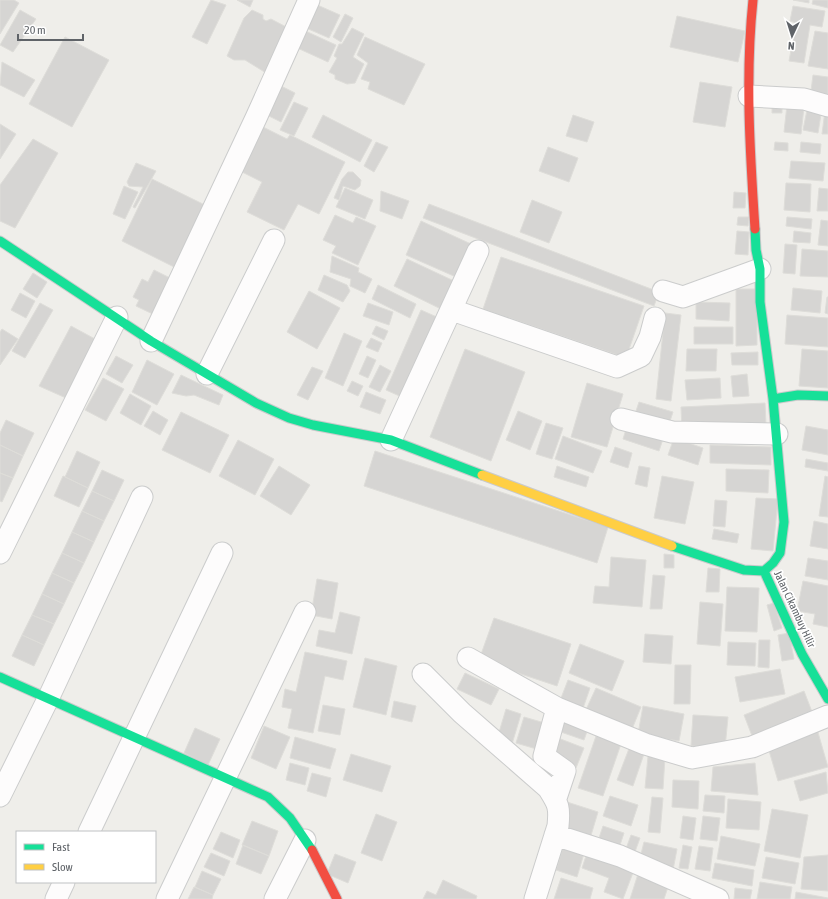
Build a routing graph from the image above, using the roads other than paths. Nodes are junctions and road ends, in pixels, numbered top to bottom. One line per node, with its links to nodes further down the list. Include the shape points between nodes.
1 (753, 0): 3 (street, via 749,40)
2 (303, 2): 13 (street)
3 (749, 96): 4 (street, via 804,99); 8 (street, via 755,235)
4 (828, 106)
5 (274, 240): 14 (street)
6 (0, 241): 11 (street)
7 (478, 251): 10 (street)
8 (760, 269): 9 (street, via 683,297); 16 (street, via 760,302)
9 (663, 291)
10 (452, 310): 12 (street, via 617,367 641,356); 19 (street)
11 (117, 317): 13 (street); 21 (street)
12 (655, 318)
13 (151, 341): 14 (street)
14 (207, 374): 19 (street, via 256,403 289,418)
15 (828, 396): 16 (street, via 798,395)
16 (773, 399): 18 (street)
17 (621, 419): 18 (street, via 672,432)
18 (777, 434): 23 (street, via 784,522 782,546 773,563)
19 (391, 440): 23 (street, via 668,545 744,570)
20 (142, 496): 29 (street)
21 (0, 553)
22 (222, 553): 32 (street)
23 (764, 571): 28 (street, Jalan Cikambuy Hilir, via 802,654)
24 (305, 612): 33 (street)
25 (468, 658): 30 (street)
26 (423, 674): 35 (street)
27 (0, 677): 29 (street)
28 (828, 698)
29 (48, 699): 32 (street); 34 (street)
30 (557, 708): 31 (street, via 645,744 692,758 752,747); 35 (street, via 544,756 565,771)
31 (828, 716)
32 (135, 738): 33 (street); 36 (street)
33 (226, 778): 38 (street, via 268,797 281,806); 41 (street)
34 (0, 796)
35 (556, 798): 37 (street, via 559,815)
36 (89, 831)
37 (555, 835): 44 (street); 45 (street, via 620,856)
38 (305, 840): 42 (street); 43 (street)
39 (64, 883): 40 (street)
40 (56, 899)
41 (167, 899)
42 (276, 899)
43 (337, 899)
44 (535, 899)
45 (718, 899)

